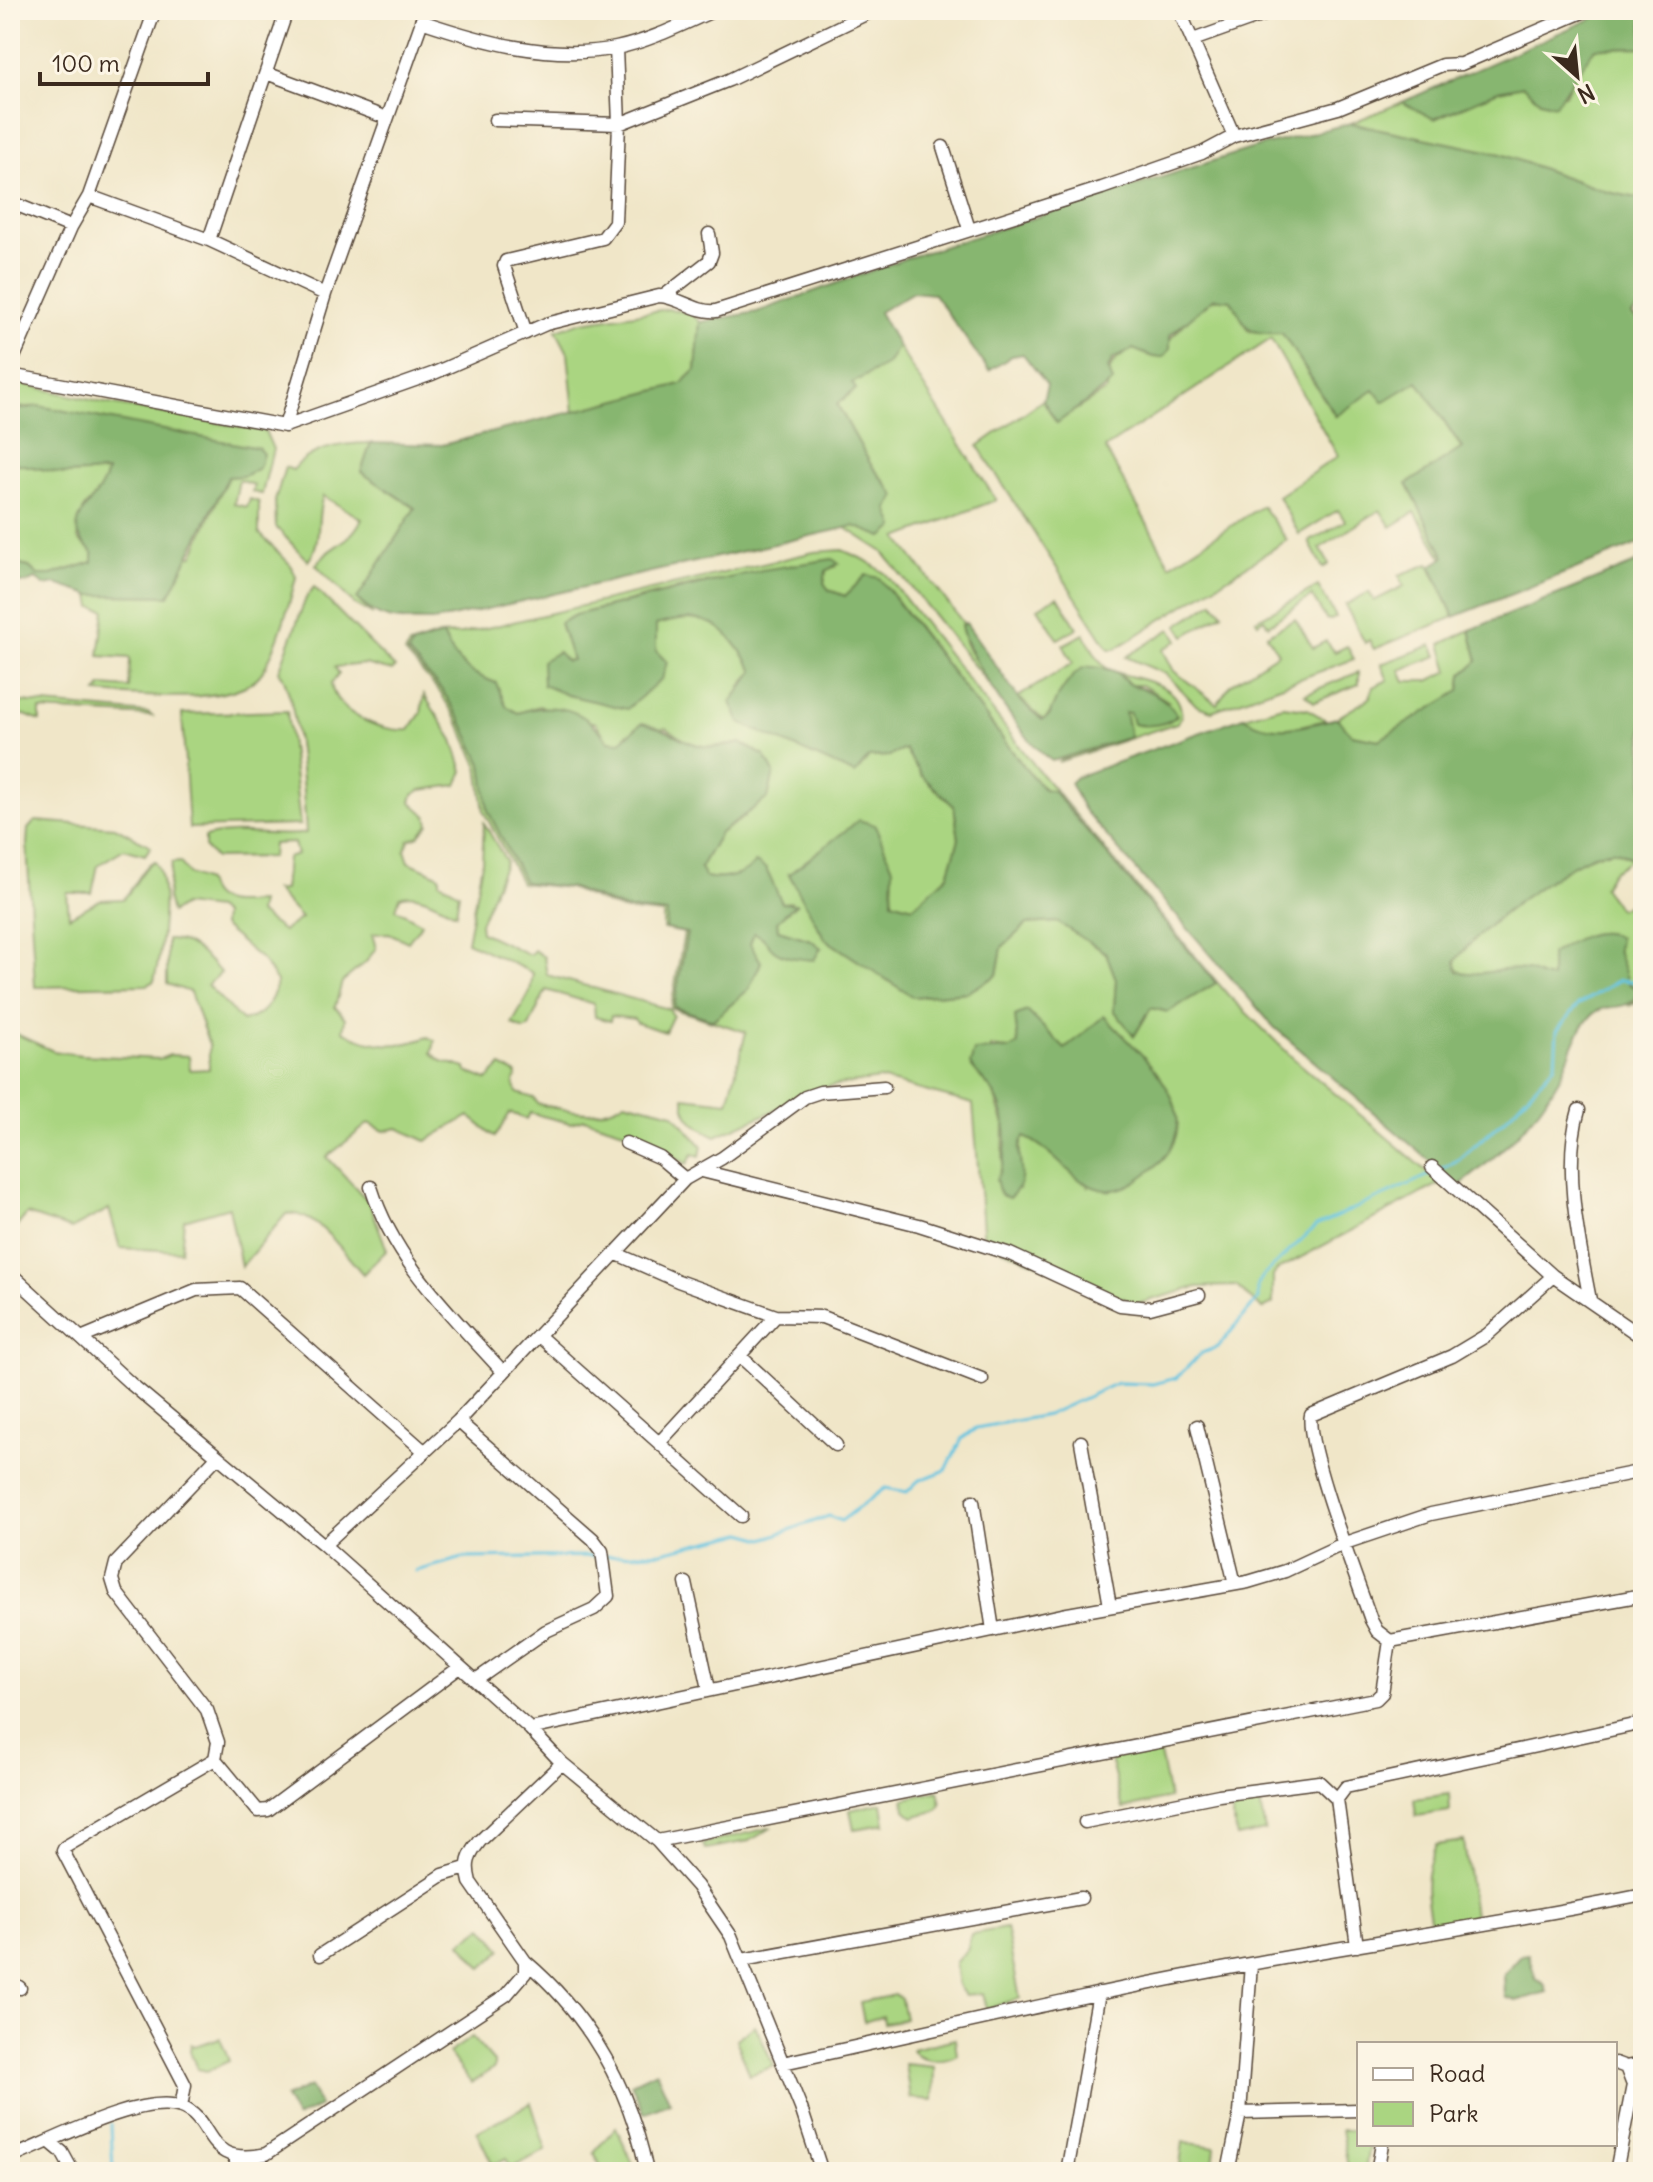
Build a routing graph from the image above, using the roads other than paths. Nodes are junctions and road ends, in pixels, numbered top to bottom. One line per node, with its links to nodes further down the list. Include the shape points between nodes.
1 (155, 10): 17 (street)
2 (287, 10): 11 (street)
3 (715, 10): 10 (street)
4 (874, 10): 14 (street, via 729,80)
5 (1179, 10): 9 (street)
6 (1277, 10): 9 (street)
7 (1587, 10): 15 (street, via 1461,64 1442,65 1338,108)
8 (424, 15): 10 (street, via 488,44 570,51); 12 (street)
9 (1193, 40): 15 (street)
10 (616, 48): 14 (street)
11 (266, 73): 12 (street); 22 (street)
12 (387, 118): 23 (street)
13 (495, 120): 14 (street)
14 (619, 124): 25 (street, via 615,222 609,234 506,261)
15 (1234, 136): 20 (street, via 1202,153)
16 (943, 147): 20 (street)
17 (89, 196): 19 (street); 22 (street)
18 (10, 202): 19 (street)
19 (71, 227): 26 (street)
20 (969, 229): 24 (street, via 729,309 704,312)
21 (709, 234): 24 (street, via 709,261)
22 (209, 240): 23 (street)
23 (325, 294): 28 (street)
24 (664, 296): 25 (street, via 575,315)
25 (526, 333): 28 (street, via 432,374)
26 (10, 366)
27 (10, 375): 28 (street)
28 (285, 426)
29 (884, 1087): 33 (street, via 805,1097)
30 (1579, 1110): 40 (street, via 1571,1145)
31 (626, 1143): 34 (street, via 660,1158)
32 (1432, 1167): 38 (street)
33 (702, 1171): 34 (street); 39 (street, via 1010,1254 1120,1305 1150,1308)
34 (685, 1179): 36 (street)
35 (371, 1187): 46 (street, via 388,1233 415,1275)
36 (617, 1254): 41 (street); 42 (street)
37 (10, 1273): 43 (street)
38 (1553, 1276): 40 (street); 58 (street, via 1487,1335 1452,1356 1311,1415 1319,1464)
39 (1199, 1295)
40 (1590, 1300): 44 (street)
41 (776, 1316): 45 (street); 47 (street, via 822,1317)
42 (539, 1336): 46 (street); 51 (street)
43 (81, 1338): 53 (street, via 196,1290 240,1288); 54 (street)
44 (1643, 1338)
45 (740, 1356): 51 (street); 52 (street)
46 (503, 1372): 48 (street)
47 (982, 1379)
48 (458, 1421): 53 (street); 67 (street, via 565,1513 603,1555 608,1596)
49 (1197, 1426): 61 (street)
50 (1081, 1442): 63 (street)
51 (659, 1443): 57 (street)
52 (836, 1445)
53 (424, 1451): 59 (street)
54 (217, 1457): 59 (street); 71 (street, via 116,1563 112,1579 116,1592 207,1710 218,1742)
55 (1643, 1471): 58 (street, via 1431,1514)
56 (973, 1501): 64 (street)
57 (741, 1516)
58 (1345, 1543): 61 (street, via 1285,1571); 65 (street, via 1371,1620)
59 (324, 1545): 66 (street)
60 (686, 1583): 68 (street)
61 (1235, 1584): 63 (street)
62 (1643, 1595): 65 (street)
63 (1110, 1606): 64 (street)
64 (993, 1630): 68 (street)
65 (1390, 1641): 75 (street, via 1382,1693 1376,1699)
66 (460, 1667): 67 (street); 71 (street, via 268,1810 258,1811 248,1803)
67 (476, 1680): 70 (street)
68 (709, 1689): 70 (street)
69 (1643, 1723): 73 (street, via 1346,1787)
70 (530, 1729): 72 (street)
71 (215, 1759): 88 (street, via 63,1851 185,2085)
72 (562, 1763): 75 (street); 76 (street, via 480,1841)
73 (1337, 1799): 74 (street, via 1319,1782 1219,1795); 79 (street)
74 (1085, 1822)
75 (657, 1841): 81 (street, via 697,1886)
76 (466, 1868): 80 (street, via 443,1875); 82 (street, via 470,1882)
77 (1643, 1895): 79 (street)
78 (1081, 1898): 81 (street)
79 (1357, 1946): 83 (street)
80 (320, 1955)
81 (742, 1960): 85 (street)
82 (525, 1961): 93 (street, via 525,1973 506,1995 299,2134 266,2154); 97 (street, via 572,2008 609,2062 631,2110)
83 (1251, 1964): 84 (street); 90 (street)
84 (1099, 1993): 85 (street); 99 (street)
85 (783, 2063): 98 (street)
86 (1643, 2064): 87 (street)
87 (1620, 2065): 102 (street, via 1633,2085)
88 (181, 2107): 91 (street, via 139,2107); 93 (street)
89 (1357, 2110): 90 (street)
90 (1240, 2113): 100 (street)
91 (50, 2142): 94 (street); 95 (street)
92 (1382, 2146): 101 (street)
93 (233, 2155): 96 (street)
94 (10, 2158)
95 (73, 2172)
96 (241, 2172)
97 (647, 2172)
98 (822, 2172)
99 (1067, 2172)
100 (1228, 2172)
101 (1377, 2172)
102 (1616, 2172)

